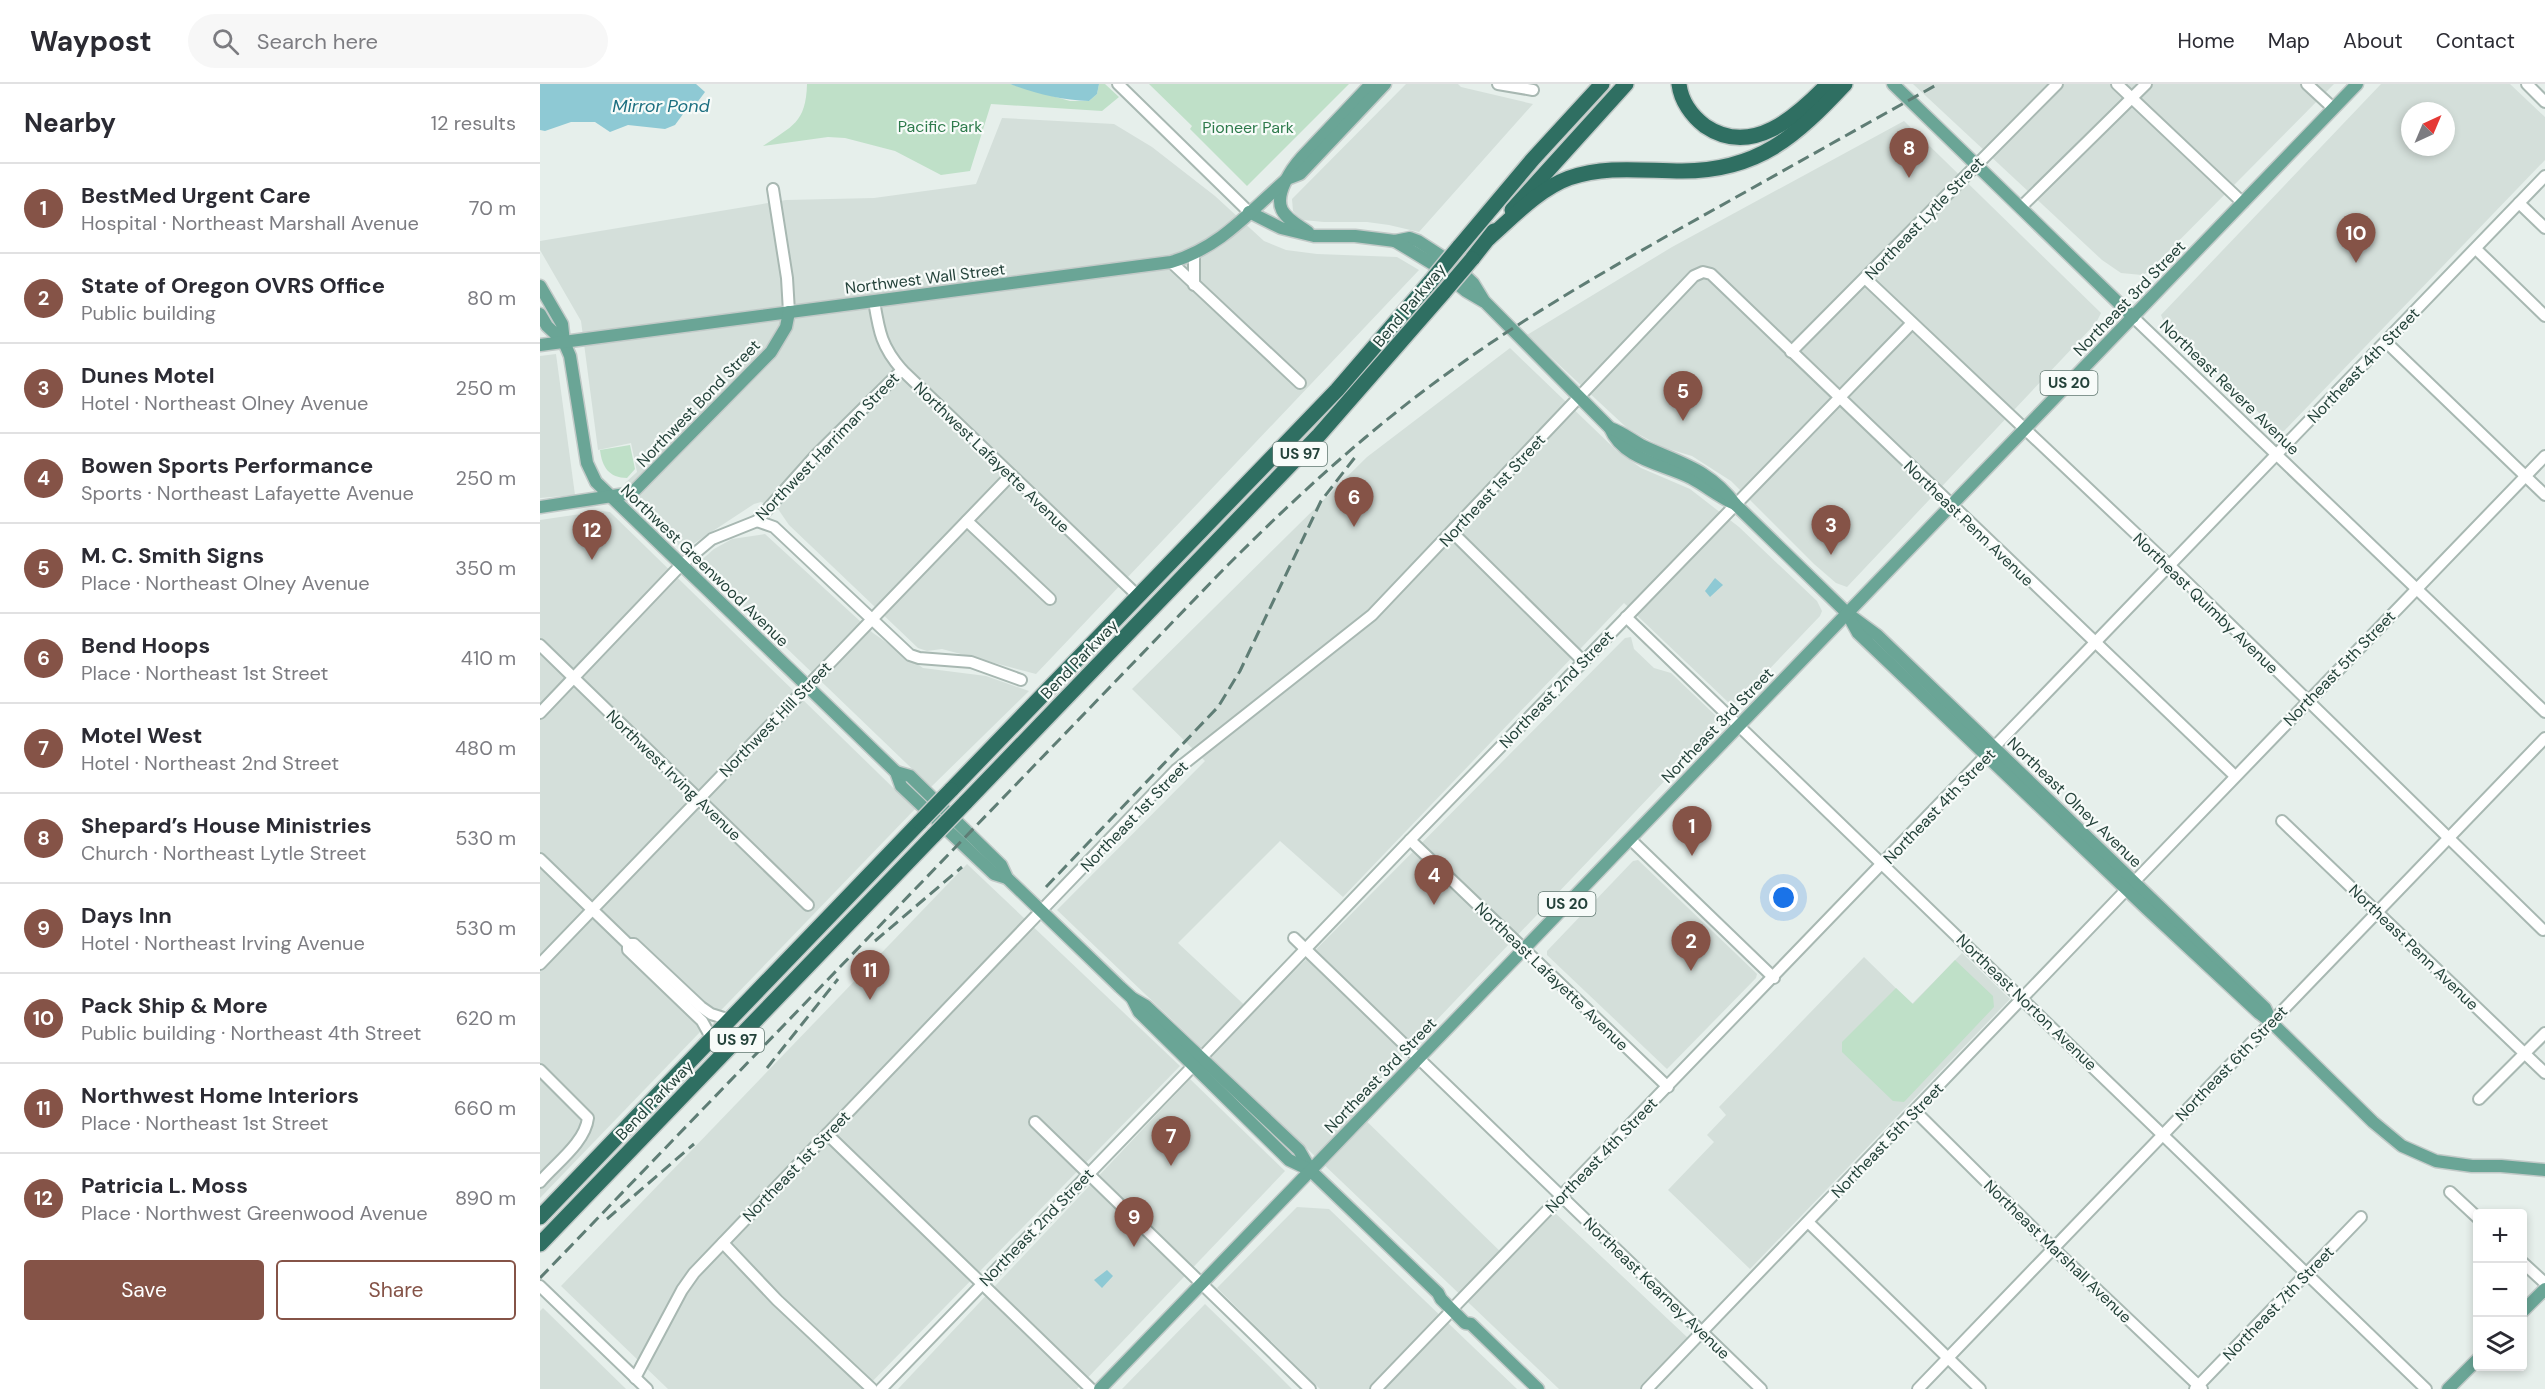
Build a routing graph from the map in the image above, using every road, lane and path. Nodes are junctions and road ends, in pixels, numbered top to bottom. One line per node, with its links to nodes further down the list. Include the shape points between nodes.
1 (1118, 84): 29 (street)
2 (1385, 84): 21 (main road, Northwest Wall Street)
3 (1498, 84): 17 (street)
4 (1602, 84): 36 (highway, Bend Parkway / US 97, bridge, via 1528,165)
5 (1626, 84): 32 (highway, Bend Parkway / US 97)
6 (1679, 84): 7 (highway, via 1686,105 1697,120 1714,132 1742,137 1770,132 1788,122)
7 (1828, 84)
8 (1845, 84): 32 (highway, via 1806,126 1742,163 1683,171 1613,168 1589,172 1551,188)
9 (1893, 84): 22 (main road, Northeast Revere Avenue)
10 (2057, 84): 22 (street, Northeast Lytle Street)
11 (2117, 84): 18 (street)
12 (2146, 84): 18 (street)
13 (2307, 84): 20 (street)
14 (2357, 84): 20 (main road, Northeast 3rd Street / US 20)
15 (2527, 84): 19 (street)
16 (1369, 86): 21 (main road, via 1350,114); 24 (main road, Northwest Wall Street, via 1302,157)
17 (1533, 90)
18 (2132, 99): 26 (street); 28 (street)
19 (2545, 102)
20 (2333, 108): 26 (main road, Northeast 3rd Street / US 20)
21 (1351, 120): 24 (main road, Northwest Wall Street, via 1300,174)
22 (1976, 164): 28 (main road, Northeast Revere Avenue); 38 (street, Northeast Lytle Street)
23 (2545, 176): 27 (street, Northeast 4th Street)
24 (1287, 179): 29 (main road, Northwest Wall Street); 31 (main road, via 1280,202 1282,210)
25 (773, 189): 42 (street)
26 (2243, 203): 45 (main road, Northeast 3rd Street / US 20)
27 (2519, 203): 30 (street); 33 (street, Northeast 4th Street)
28 (2021, 207): 45 (main road, Northeast Revere Avenue)
29 (1249, 212): 31 (main road, via 1281,228); 34 (main road, Northwest Wall Street, via 1219,241)
30 (2545, 228)
31 (1314, 236): 36 (main road, Northeast Olney Avenue, via 1395,241)
32 (1489, 238): 135 (highway, Bend Parkway / US 97, bridge, via 1310,443)
33 (2476, 249): 44 (street); 48 (street, Northeast 4th Street)
34 (1194, 255): 35 (main road, Northwest Wall Street); 39 (street)
35 (1171, 262): 39 (street); 41 (main road, Northwest Wall Street)
36 (1442, 272): 53 (main road, Northeast Olney Avenue, via 1484,301); 71 (highway, Bend Parkway / US 97, via 1337,390)
37 (1703, 272): 50 (street, Northeast Penn Avenue, via 1711,274); 53 (street, Northeast 1st Street, via 1694,276)
38 (1866, 278): 46 (street, Northeast Quimby Avenue); 50 (street, Northeast Lytle Street)
39 (1194, 285): 52 (street)
40 (540, 286): 47 (main road, Northwest Greenwood Avenue, via 562,324)
41 (874, 301): 42 (main road, Northwest Wall Street); 51 (street, Northwest Lafayette Avenue, via 887,353)
42 (789, 312): 47 (main road, Northwest Wall Street); 61 (main road, Northwest Bond Street, via 780,340 756,367 642,485 632,494)
43 (540, 314): 47 (main road)
44 (2545, 316)
45 (2133, 317): 55 (main road, Northeast 3rd Street / US 20); 56 (street, Northeast Revere Avenue)
46 (1912, 323): 54 (street, Northeast 2nd Street); 55 (street, Northeast Quimby Avenue)
47 (564, 342): 49 (main road, Northwest Wall Street); 61 (main road, Northwest Greenwood Avenue, via 570,356 587,463 596,482)
48 (2386, 342): 56 (street, Northeast 4th Street); 59 (street)
49 (540, 345)
50 (1791, 352): 54 (street, Northeast Penn Avenue)
51 (902, 370): 58 (street, Northwest Lafayette Avenue); 65 (street, Northwest Harriman Street)
52 (1300, 383)
53 (1579, 397): 62 (main road, Northeast Olney Avenue, via 1610,428 1615,440 1633,453 1691,478); 67 (street, Northeast 1st Street)
54 (1839, 398): 62 (street, Northeast 2nd Street); 63 (street, Northeast Penn Avenue)
55 (2025, 429): 63 (main road, Northeast 3rd Street / US 20); 69 (street, Northeast Quimby Avenue)
56 (2275, 454): 69 (street, Northeast 4th Street); 70 (street, Northeast Revere Avenue)
57 (2545, 456): 59 (street, Northeast 5th Street)
58 (1011, 475): 66 (street, Northwest Hill Street); 71 (street, Northwest Lafayette Avenue)
59 (2525, 477): 60 (street); 70 (street, Northeast 5th Street)
60 (2545, 495)
61 (611, 498): 64 (main road, Northwest Bond Street); 68 (main road, Northwest Greenwood Avenue)
62 (1736, 505): 73 (main road, Northeast Olney Avenue); 74 (street, Northeast 2nd Street)
63 (1951, 505): 73 (main road, Northeast 3rd Street / US 20); 76 (street, Northeast Penn Avenue)
64 (540, 507)
65 (757, 521): 68 (street, Northwest Harriman Street, via 712,539); 75 (street, via 774,527)
66 (967, 521): 72 (street); 75 (street, Northwest Hill Street)
67 (1452, 532): 78 (street); 99 (street, Northeast 1st Street, via 1354,631 1176,770)
68 (681, 566): 79 (street, Northwest Harriman Street); 81 (main road, Northwest Greenwood Avenue)
69 (2170, 566): 76 (street, Northeast 4th Street); 82 (street, Northeast Quimby Avenue)
70 (2416, 589): 82 (street, Northeast 5th Street); 83 (street, Northeast Revere Avenue)
71 (1138, 596): 109 (highway, Bend Parkway / US 97, bridge)
72 (1050, 599)
73 (1847, 613): 85 (main road, Northeast 3rd Street / US 20); 87 (main road, Northeast Olney Avenue, via 1858,633)
74 (1626, 617): 78 (street, Northeast 2nd Street); 85 (street, Northeast Norton Avenue)
75 (872, 620): 80 (street, via 910,655 971,662); 81 (street, Northwest Hill Street)
76 (2095, 643): 87 (street, Northeast 4th Street); 88 (street, Northeast Penn Avenue)
77 (540, 645): 79 (street, Northwest Irving Avenue)
78 (1583, 662): 93 (street, Northeast 2nd Street)
79 (574, 678): 84 (street, Northwest Harriman Street); 89 (street, Northwest Irving Avenue)
80 (1021, 680)
81 (807, 686): 89 (street, Northwest Hill Street); 99 (main road, Northwest Greenwood Avenue, via 896,772 901,786 954,828 994,874 1007,878)
82 (2307, 701): 88 (street, Northeast 5th Street); 91 (street, Northeast Quimby Avenue)
83 (2545, 712)
84 (540, 713)
85 (1740, 725): 92 (main road, Northeast 3rd Street / US 20); 95 (street, Northeast Norton Avenue)
86 (2545, 738): 91 (street, Northeast 6th Street)
87 (1991, 752): 95 (street, Northeast 4th Street); 96 (main road, Northeast Olney Avenue)
88 (2235, 776): 96 (street, Northeast 5th Street)
89 (698, 799): 97 (street, Northwest Irving Avenue); 98 (street, Northwest Hill Street)
90 (2282, 821): 100 (street, Northeast Penn Avenue)
91 (2447, 838): 100 (street, Northeast 6th Street); 101 (street, Northeast Quimby Avenue)
92 (1630, 839): 105 (main road, Northeast 3rd Street / US 20); 107 (street)
93 (1410, 840): 104 (street, Northeast 2nd Street); 105 (street, Northeast Lafayette Avenue)
94 (540, 859): 98 (street)
95 (1883, 864): 107 (street, Northeast 4th Street); 108 (street, Northeast Norton Avenue)
96 (2130, 886): 108 (street, Northeast 5th Street); 110 (main road, Northeast Olney Avenue, via 2265,1008)
97 (808, 905)
98 (592, 910): 103 (street); 106 (street, Northwest Hill Street)
99 (1042, 910): 115 (main road, Northwest Greenwood Avenue, via 1132,998 1146,1006); 122 (street, Northeast 1st Street)
100 (2377, 911): 110 (street, Northeast 6th Street); 113 (street, Northeast Penn Avenue)
101 (2543, 930)
102 (1294, 938): 104 (street, Northeast Kearney Avenue)
103 (628, 944): 109 (street, via 634,944 701,1007); 112 (street, via 628,950 702,1021)
104 (1305, 949): 114 (street, Northeast Kearney Avenue); 115 (street, Northeast 2nd Street)
105 (1524, 949): 114 (main road, Northeast 3rd Street / US 20); 118 (street, Northeast Lafayette Avenue)
106 (540, 963)
107 (1774, 978): 118 (street, Northeast 4th Street)
108 (2023, 999): 120 (street, Northeast 5th Street); 123 (street, Northeast Norton Avenue)
109 (730, 1020): 112 (highway, Bend Parkway / US 97)
110 (2271, 1022): 123 (street, Northeast 6th Street); 124 (main road, Northeast Olney Avenue, via 2402,1146 2436,1161)
111 (2545, 1033): 113 (street)
112 (712, 1040): 132 (highway, Bend Parkway / US 97)
113 (2525, 1053): 117 (street, Northeast Penn Avenue); 119 (street)
114 (1418, 1058): 125 (main road, Northeast 3rd Street / US 20); 129 (street, Northeast Kearney Avenue)
115 (1197, 1062): 125 (main road, Northwest Greenwood Avenue, via 1299,1150); 126 (street, Northeast 2nd Street)
116 (540, 1070): 127 (street, via 588,1118 588,1126)
117 (2545, 1073)
118 (1668, 1087): 129 (street, Northeast 4th Street)
119 (2479, 1100)
120 (1915, 1111): 133 (street, Northeast 5th Street); 136 (street, Northeast Marshall Avenue)
121 (1035, 1122): 126 (street)
122 (827, 1134): 134 (street, Northeast 1st Street); 140 (street)
123 (2163, 1134): 136 (street, Northeast 6th Street); 138 (street, Northeast Norton Avenue)
124 (2545, 1170)
125 (1311, 1171): 141 (main road, Northeast 3rd Street); 144 (main road, Northwest Greenwood Avenue, via 1441,1299)
126 (1088, 1173): 140 (street, Northeast 2nd Street); 141 (street)
127 (540, 1182)
128 (2450, 1192): 130 (street)
129 (1561, 1195): 144 (street, Northeast 4th Street); 146 (street, Northeast Kearney Avenue)
130 (2473, 1213)
131 (2361, 1216): 138 (street, Northeast 7th Street)
132 (540, 1217)
133 (1808, 1222): 146 (street, Northeast 5th Street); 147 (street)
134 (723, 1242): 149 (street, Northeast 1st Street, via 682,1290); 152 (street, via 777,1300)
135 (540, 1244)
136 (2053, 1248): 147 (street, Northeast 6th Street); 150 (street, Northeast Marshall Avenue)
137 (2524, 1263): 139 (street)
138 (2307, 1273): 150 (street, Northeast 7th Street); 163 (street, Northeast Norton Avenue)
139 (2545, 1283)
140 (982, 1284): 153 (street, Northeast 2nd Street); 154 (street)
141 (1202, 1284): 155 (main road, Northeast 3rd Street); 156 (street)
142 (540, 1286): 149 (street)
143 (2545, 1289): 145 (main road)
144 (1454, 1307): 157 (street, Northeast 4th Street); 158 (main road, Northwest Greenwood Avenue, via 1470,1318 1471,1324)
145 (2527, 1308)
146 (1702, 1332): 159 (street, Northeast 5th Street); 160 (street, Northeast Kearney Avenue)
147 (1948, 1358): 161 (street, Northeast 6th Street); 162 (street)
148 (2473, 1364): 164 (main road)
149 (635, 1378): 151 (street)
150 (2198, 1388)
151 (647, 1389)
152 (872, 1389)
153 (881, 1389)
154 (1091, 1389)
155 (1100, 1389)
156 (1310, 1389)
157 (1376, 1389)
158 (1538, 1389)
159 (1647, 1389)
160 (1761, 1389)
161 (1918, 1389)
162 (1980, 1389)
163 (2426, 1389)
164 (2448, 1389)

